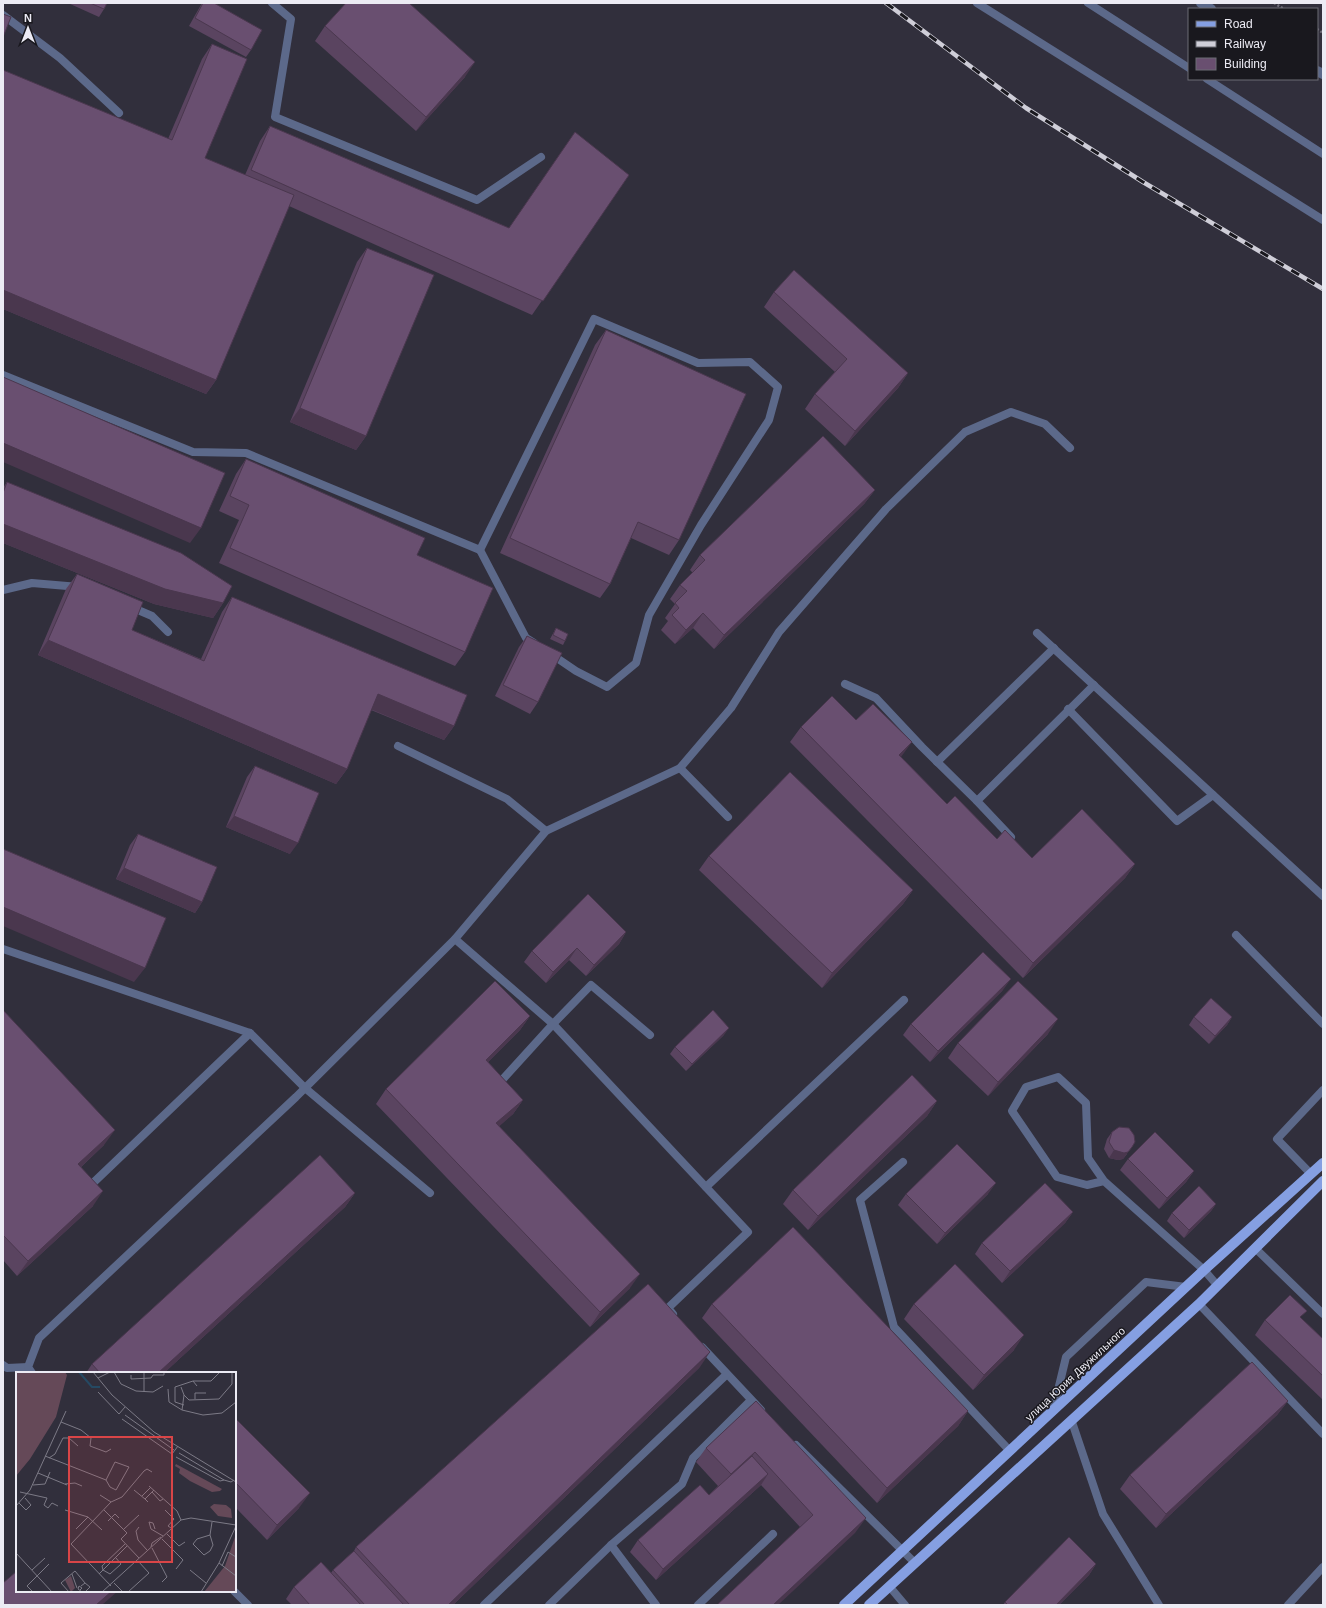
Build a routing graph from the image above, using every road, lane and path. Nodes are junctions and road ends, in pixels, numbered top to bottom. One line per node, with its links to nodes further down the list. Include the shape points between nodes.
1 (272, 3): 9 (lane, via 291,19 275,117 477,200)
2 (977, 3): 10 (lane)
3 (1088, 3): 5 (lane)
4 (3, 15): 7 (lane, via 60,58)
5 (1188, 67)
6 (1209, 80): 8 (lane)
7 (119, 113)
8 (1323, 154)
9 (541, 157)
10 (1323, 220)
11 (3, 374): 13 (lane, via 193,452 246,453)
12 (1070, 448): 25 (lane, via 1045,424 1011,412 965,432 886,509 779,632 731,708)
13 (480, 550): 13 (lane, via 526,638 576,670 607,686 636,663 649,615 701,525 769,420 778,387 750,362 698,363 594,319)
14 (86, 587): 15 (lane, via 32,583)
15 (3, 590)
16 (125, 605): 17 (lane, via 152,616)
17 (168, 632)
18 (1037, 632): 19 (lane)
19 (1054, 648): 21 (lane); 24 (lane)
20 (845, 684): 24 (lane, via 876,698)
21 (1094, 685): 22 (lane); 26 (lane)
22 (1068, 709): 26 (lane, via 1177,821); 27 (lane)
23 (398, 746): 29 (lane, via 507,799)
24 (937, 762): 27 (lane)
25 (680, 768): 28 (lane); 29 (lane)
26 (1213, 795): 31 (lane)
27 (977, 801): 30 (lane)
28 (728, 817)
29 (546, 831): 33 (lane)
30 (1015, 841)
31 (1323, 896)
32 (1236, 935): 37 (lane)
33 (455, 939): 36 (lane); 41 (lane)
34 (3, 949): 38 (lane)
35 (904, 1000): 49 (lane)
36 (553, 1024): 39 (lane, via 591,985); 40 (lane); 49 (lane)
37 (1323, 1024)
38 (250, 1033): 41 (lane); 48 (lane)
39 (650, 1035)
40 (503, 1079)
41 (305, 1088): 50 (lane); 60 (lane, via 39,1338)
42 (1323, 1090): 45 (lane, via 1277,1139)
43 (903, 1162): 68 (lane, via 860,1200 894,1327)
44 (1323, 1163): 45 (main road, улица Юрия Двужильного)
45 (1311, 1174): 52 (main road, улица Юрия Двужильного)
46 (1104, 1180): 46 (lane, via 1087,1185 1057,1177 1012,1111 1026,1087 1058,1077 1086,1103 1088,1158); 52 (lane)
47 (1323, 1182): 51 (main road)
48 (93, 1183)
49 (706, 1187): 57 (lane, via 748,1232 668,1308)
50 (430, 1193)
51 (1256, 1249): 53 (main road); 56 (lane)
52 (1204, 1270): 53 (lane); 54 (main road, улица Юрия Двужильного)
53 (1217, 1285): 55 (main road)
54 (1186, 1287): 63 (main road, улица Юрия Двужильного); 63 (lane, via 1146,1282 1077,1346 1066,1357)
55 (1199, 1304): 65 (main road); 66 (lane)
56 (1323, 1314)
57 (677, 1319)
58 (697, 1341): 61 (lane)
59 (3, 1365): 60 (lane, via 7,1368)
60 (30, 1370)
61 (726, 1375): 62 (lane); 77 (lane)
62 (751, 1400): 64 (lane); 70 (lane, via 693,1458 682,1484)
63 (1053, 1411): 68 (main road, улица Юрия Двужильного)
64 (768, 1417)
65 (1072, 1422): 72 (main road); 84 (lane, via 1103,1514)
66 (1323, 1434)
67 (790, 1439): 71 (lane)
68 (1010, 1451): 71 (main road, улица Юрия Двужильного)
69 (773, 1534): 80 (lane)
70 (611, 1545): 78 (lane); 79 (lane)
71 (903, 1551): 72 (lane); 81 (main road, улица Юрия Двужильного)
72 (914, 1563): 74 (main road)
73 (1323, 1567): 85 (lane)
74 (889, 1586): 82 (main road); 83 (lane)
75 (235, 1592): 76 (lane)
76 (248, 1605)
77 (484, 1605)
78 (549, 1605)
79 (656, 1605)
80 (698, 1605)
81 (844, 1605)
82 (869, 1605)
83 (905, 1605)
84 (1159, 1605)
85 (1288, 1605)

